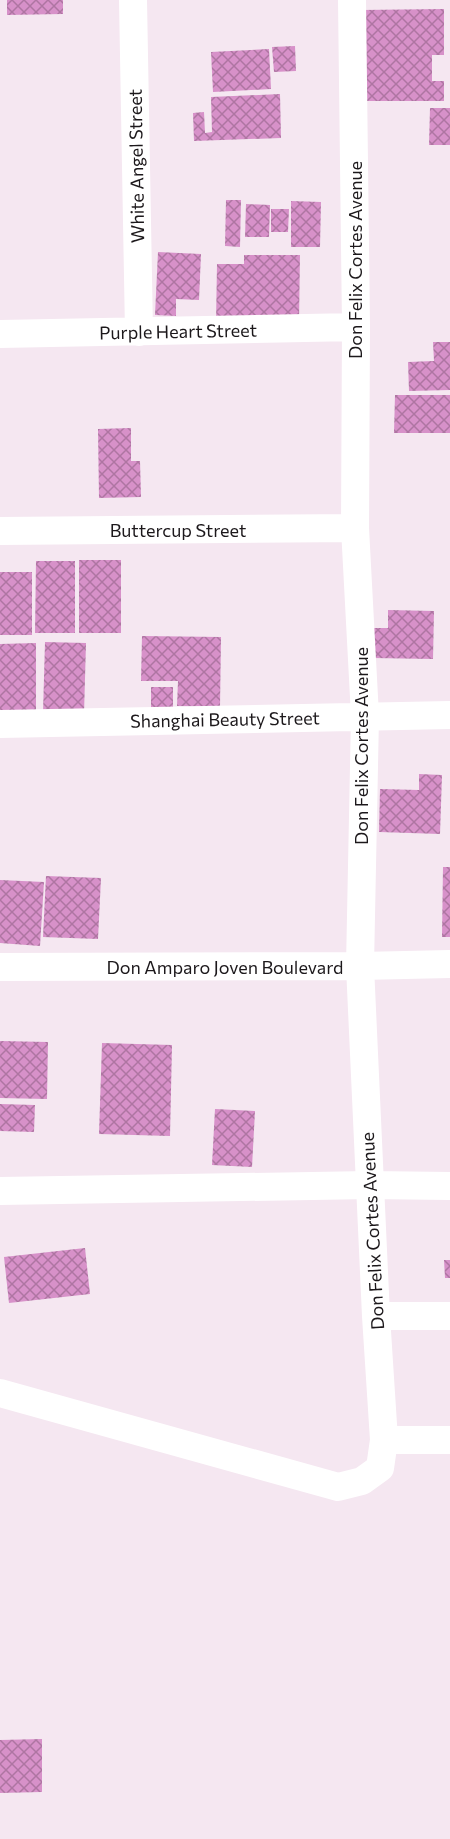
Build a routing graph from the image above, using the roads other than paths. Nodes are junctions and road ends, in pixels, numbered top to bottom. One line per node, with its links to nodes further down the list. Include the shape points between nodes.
1 (133, 0): 4 (street, White Angel Street)
2 (352, 0): 3 (street, Don Felix Cortes Avenue)
3 (356, 327): 4 (street, Purple Heart Street); 6 (street, Don Felix Cortes Avenue)
4 (139, 332): 5 (street, Purple Heart Street)
5 (0, 334)
6 (355, 528): 7 (street, Buttercup Street); 9 (street, Don Felix Cortes Avenue)
7 (0, 531)
8 (450, 715): 9 (street, Shanghai Beauty Street)
9 (365, 716): 10 (street, Shanghai Beauty Street); 12 (street, Don Felix Cortes Avenue)
10 (0, 724)
11 (450, 964): 12 (street, Don Amparo Joven Boulevard)
12 (360, 966): 13 (street, Don Amparo Joven Boulevard); 14 (street, Don Felix Cortes Avenue)
13 (0, 967)
14 (370, 1185): 15 (street); 16 (street); 17 (street, Don Felix Cortes Avenue)
15 (450, 1186)
16 (0, 1191)
17 (376, 1316): 18 (street); 20 (street, Don Felix Cortes Avenue)
18 (450, 1316)
19 (0, 1393): 20 (street, Don Felix Cortes Avenue, via 338,1487 362,1481 380,1468)
20 (384, 1440): 21 (street)
21 (450, 1440)

